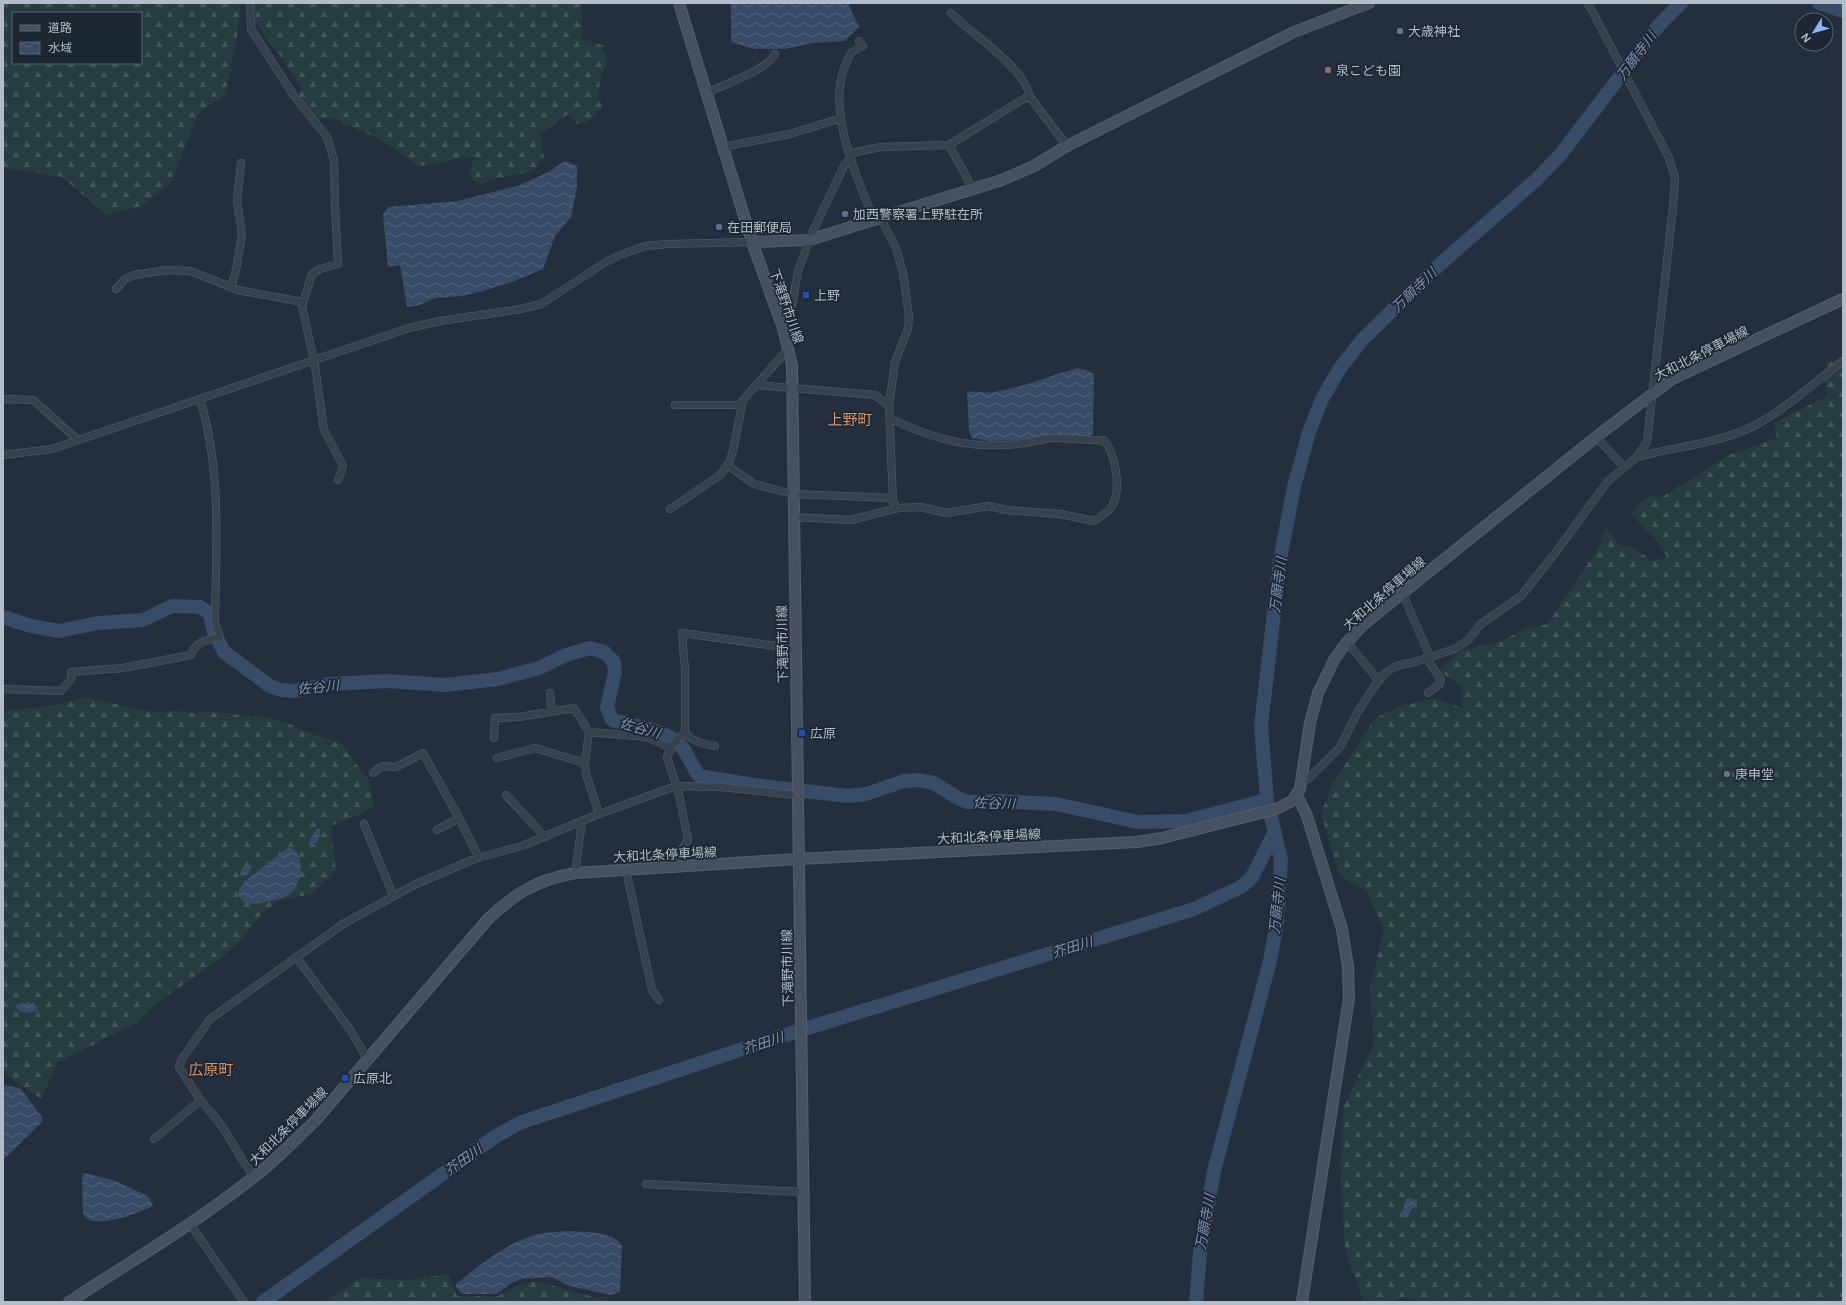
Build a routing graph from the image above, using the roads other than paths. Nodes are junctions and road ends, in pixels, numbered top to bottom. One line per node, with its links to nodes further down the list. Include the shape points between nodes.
1 (250, 3): 23 (street, via 251,29 294,96 327,137 334,160 338,264 312,274)
2 (679, 3): 8 (main road, 下滝野市川線)
3 (1369, 3): 12 (main road, via 1294,32)
4 (1588, 3): 30 (street, via 1669,158 1675,178)
5 (951, 13): 9 (street, via 1001,55)
6 (859, 41): 10 (street, via 863,46 851,53 843,71 840,88)
7 (775, 54): 8 (street, via 772,59 756,69)
8 (706, 94): 13 (main road, 下滝野市川線)
9 (1030, 95): 11 (street); 12 (street)
10 (841, 118): 13 (street, via 790,134); 14 (street)
11 (949, 145): 14 (street, via 881,147); 16 (street)
12 (1067, 146): 16 (main road, via 1034,166)
13 (722, 147): 19 (main road, 下滝野市川線)
14 (851, 156): 17 (street, via 855,172); 18 (street)
15 (241, 163): 20 (street, via 237,201 242,234)
16 (972, 189): 17 (main road)
17 (877, 218): 18 (main road); 35 (street, via 896,248 903,273 909,316 908,329 896,362)
18 (810, 240): 19 (main road); 24 (street, via 798,271 788,327)
19 (752, 242): 24 (main road, 下滝野市川線); 26 (street, via 645,246 606,262 541,304 409,328)
20 (231, 287): 21 (street, via 190,271 167,270 134,275 125,279); 23 (street, via 259,295)
21 (116, 289)
22 (1843, 299): 30 (main road, 大和北条停車場線, via 1695,367)
23 (303, 302): 26 (street)
24 (783, 328): 25 (main road, 下滝野市川線)
25 (789, 348): 28 (street); 29 (main road, 下滝野市川線)
26 (313, 361): 32 (street); 43 (street, via 324,430 343,466)
27 (1843, 361): 39 (street, via 1775,413 1745,430 1678,449 1641,456)
28 (757, 386): 29 (street); 34 (street, via 743,400)
29 (792, 389): 35 (street, via 875,395); 44 (main road, 下滝野市川線)
30 (1652, 393): 37 (main road, 大和北条停車場線); 39 (street, via 1647,442)
31 (3, 399): 38 (street, via 34,400)
32 (200, 399): 38 (street); 54 (street, via 214,473 214,622 220,637 200,642 191,655 123,668 71,672 71,679 61,691)
33 (675, 405): 34 (street)
34 (742, 405): 41 (street)
35 (889, 406): 36 (street)
36 (890, 420): 45 (street); 46 (street, via 950,442 977,446 1018,444 1054,438 1104,440 1110,447 1116,472 1116,496 1111,509 1094,521 1060,514 1006,510 989,506 946,513 921,507)
37 (1596, 437): 42 (street); 49 (main road, 大和北条停車場線)
38 (78, 440): 40 (street, via 52,449)
39 (1639, 454): 42 (street)
40 (3, 455)
41 (727, 466): 44 (street, via 754,484); 47 (street, via 720,475)
42 (1624, 467): 52 (street, via 1608,481 1521,596 1481,624 1468,640 1455,649)
43 (338, 480)
44 (793, 494): 45 (street); 48 (main road, 下滝野市川線)
45 (893, 498): 46 (street)
46 (898, 508): 48 (street, via 851,520)
47 (670, 509)
48 (793, 517): 51 (main road, 下滝野市川線)
49 (1402, 592): 50 (main road, 大和北条停車場線); 52 (street)
50 (1347, 642): 53 (street); 66 (main road, 大和北条停車場線, via 1335,658 1318,693 1310,723)
51 (796, 651): 59 (street, via 682,633); 68 (main road, 下滝野市川線)
52 (1428, 658): 53 (street, via 1396,666 1385,673); 56 (street, via 1441,680 1440,684)
53 (1379, 681): 66 (street, via 1357,713 1340,747 1308,779)
54 (3, 689)
55 (550, 693): 57 (street)
56 (1428, 693)
57 (552, 711): 58 (street, via 574,708); 60 (street, via 519,718 495,718)
58 (589, 732): 62 (street, via 647,737); 64 (street)
59 (685, 732): 61 (street, via 690,738); 62 (street)
60 (494, 738)
61 (715, 746)
62 (670, 748): 67 (street, via 667,757)
63 (497, 758): 64 (street, via 535,748)
64 (585, 763): 71 (street)
65 (373, 773): 72 (street, via 382,766 396,767 423,753)
66 (1302, 781): 70 (main road, 大和北条停車場線)
67 (676, 786): 68 (street); 71 (street); 79 (street, via 688,840)
68 (797, 790): 78 (main road, 下滝野市川線)
69 (506, 795): 76 (street)
70 (1297, 795): 78 (main road, 大和北条停車場線, via 1292,801 1276,808 1162,838 1137,842); 95 (main road, via 1307,816 1342,929 1348,967 1349,998)
71 (599, 814): 73 (street)
72 (459, 818): 75 (street); 77 (street)
73 (582, 822): 76 (street); 81 (street)
74 (364, 824): 82 (street)
75 (437, 830)
76 (545, 837): 77 (street)
77 (479, 858): 82 (street)
78 (798, 859): 79 (main road, 大和北条停車場線); 90 (main road, 下滝野市川線)
79 (669, 867): 80 (main road, 大和北条停車場線)
80 (626, 870): 81 (main road, 大和北条停車場線); 84 (street, via 652,990)
81 (576, 873): 85 (main road, 大和北条停車場線, via 532,885 509,900 488,919)
82 (393, 895): 83 (street, via 343,924)
83 (296, 957): 85 (street, via 349,1028); 86 (street, via 210,1019 182,1059 179,1067)
84 (659, 1000)
85 (368, 1060): 88 (main road, 大和北条停車場線, via 315,1121)
86 (201, 1100): 87 (street); 88 (street, via 222,1126)
87 (154, 1140)
88 (255, 1177): 91 (main road, 大和北条停車場線)
89 (646, 1184): 90 (street)
90 (803, 1192): 94 (main road, 下滝野市川線)
91 (190, 1224): 92 (main road, 大和北条停車場線); 93 (street)
92 (70, 1302)
93 (244, 1302)
94 (805, 1302)
95 (1302, 1302)

